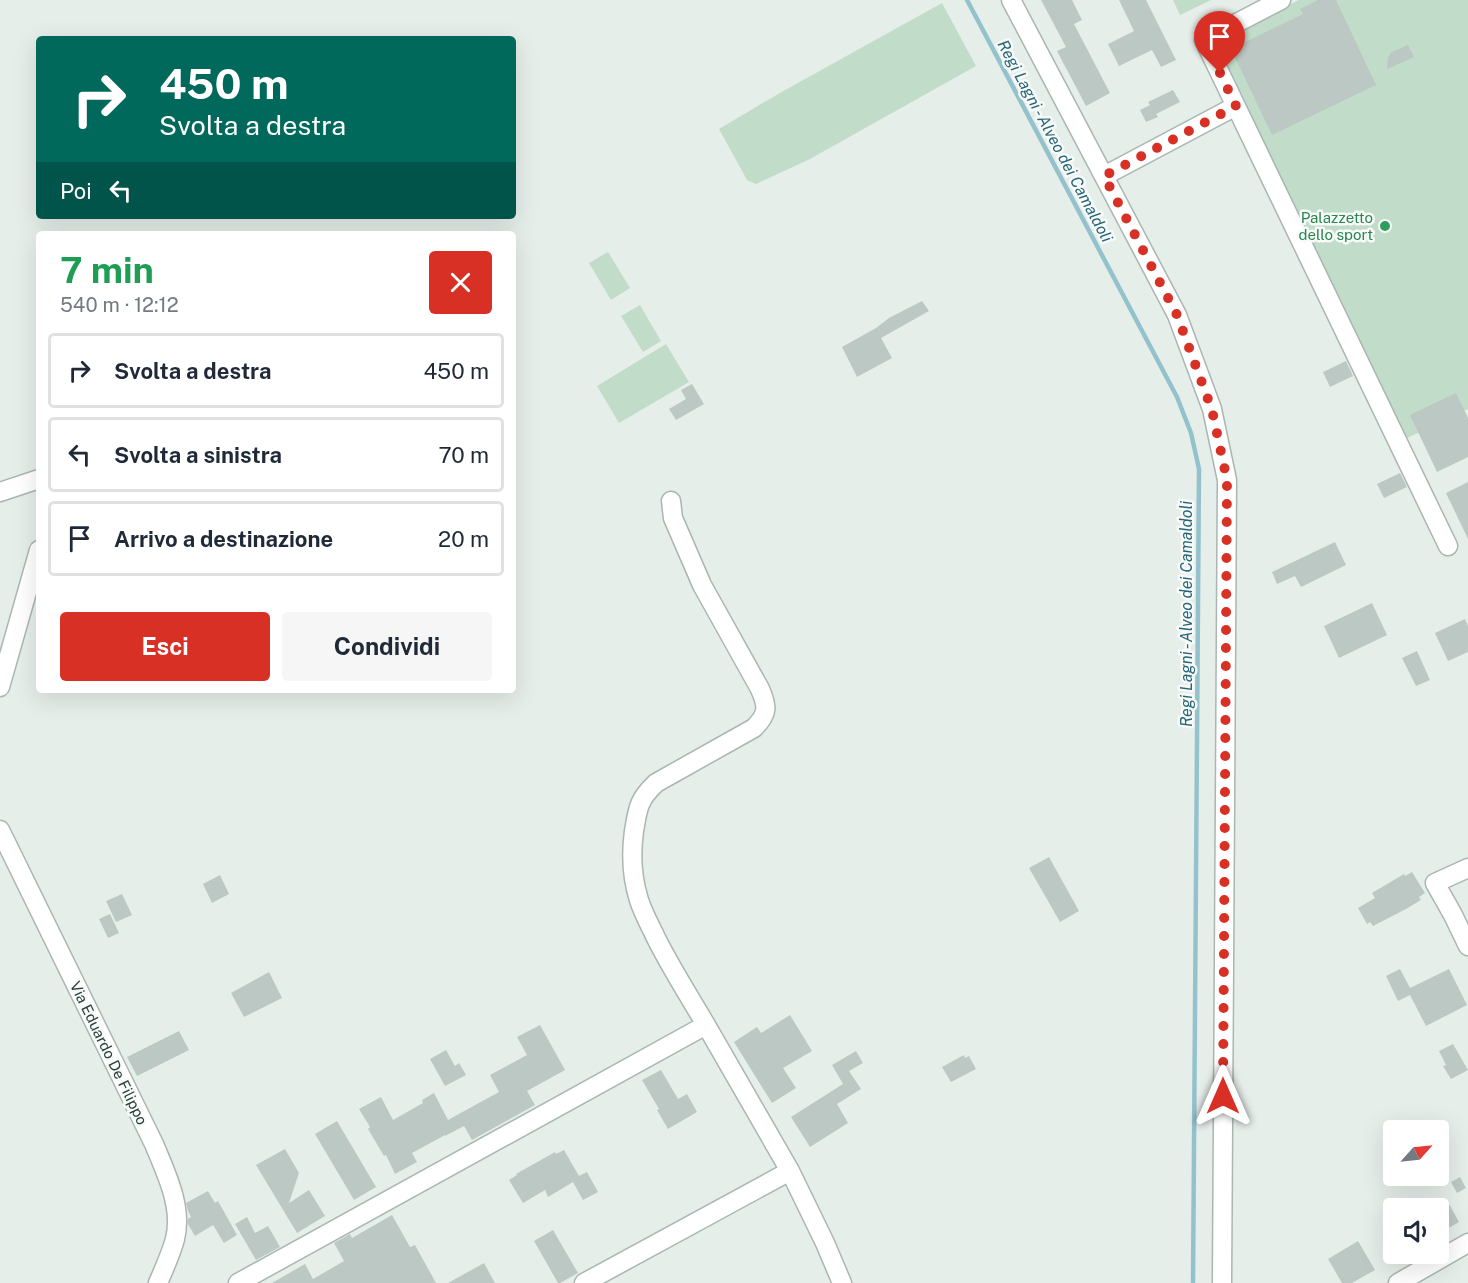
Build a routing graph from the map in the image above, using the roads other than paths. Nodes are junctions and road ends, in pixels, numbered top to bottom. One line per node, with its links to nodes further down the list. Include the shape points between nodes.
1 (1011, 0): 4 (street)
2 (1281, 0): 3 (street, via 1204,40)
3 (1236, 106): 4 (street); 8 (street)
4 (1104, 176): 21 (street, via 1177,315 1212,410 1227,480)
5 (36, 479): 6 (street)
6 (0, 492)
7 (671, 501): 14 (street, via 673,518 702,585 765,699 763,719 754,728 656,783 638,805 633,872 639,900 664,955)
8 (1449, 546)
9 (36, 561): 10 (street)
10 (0, 687)
11 (0, 830): 17 (street, Via Eduardo De Filippo, via 171,1186 177,1215 176,1237)
12 (1468, 868): 13 (street, via 1435,883)
13 (1468, 946)
14 (706, 1025): 15 (street); 18 (street)
15 (790, 1171): 19 (street); 20 (street)
16 (1468, 1243): 22 (street)
17 (158, 1283)
18 (238, 1283)
19 (584, 1283)
20 (842, 1283)
21 (1221, 1283)
22 (1398, 1283)

